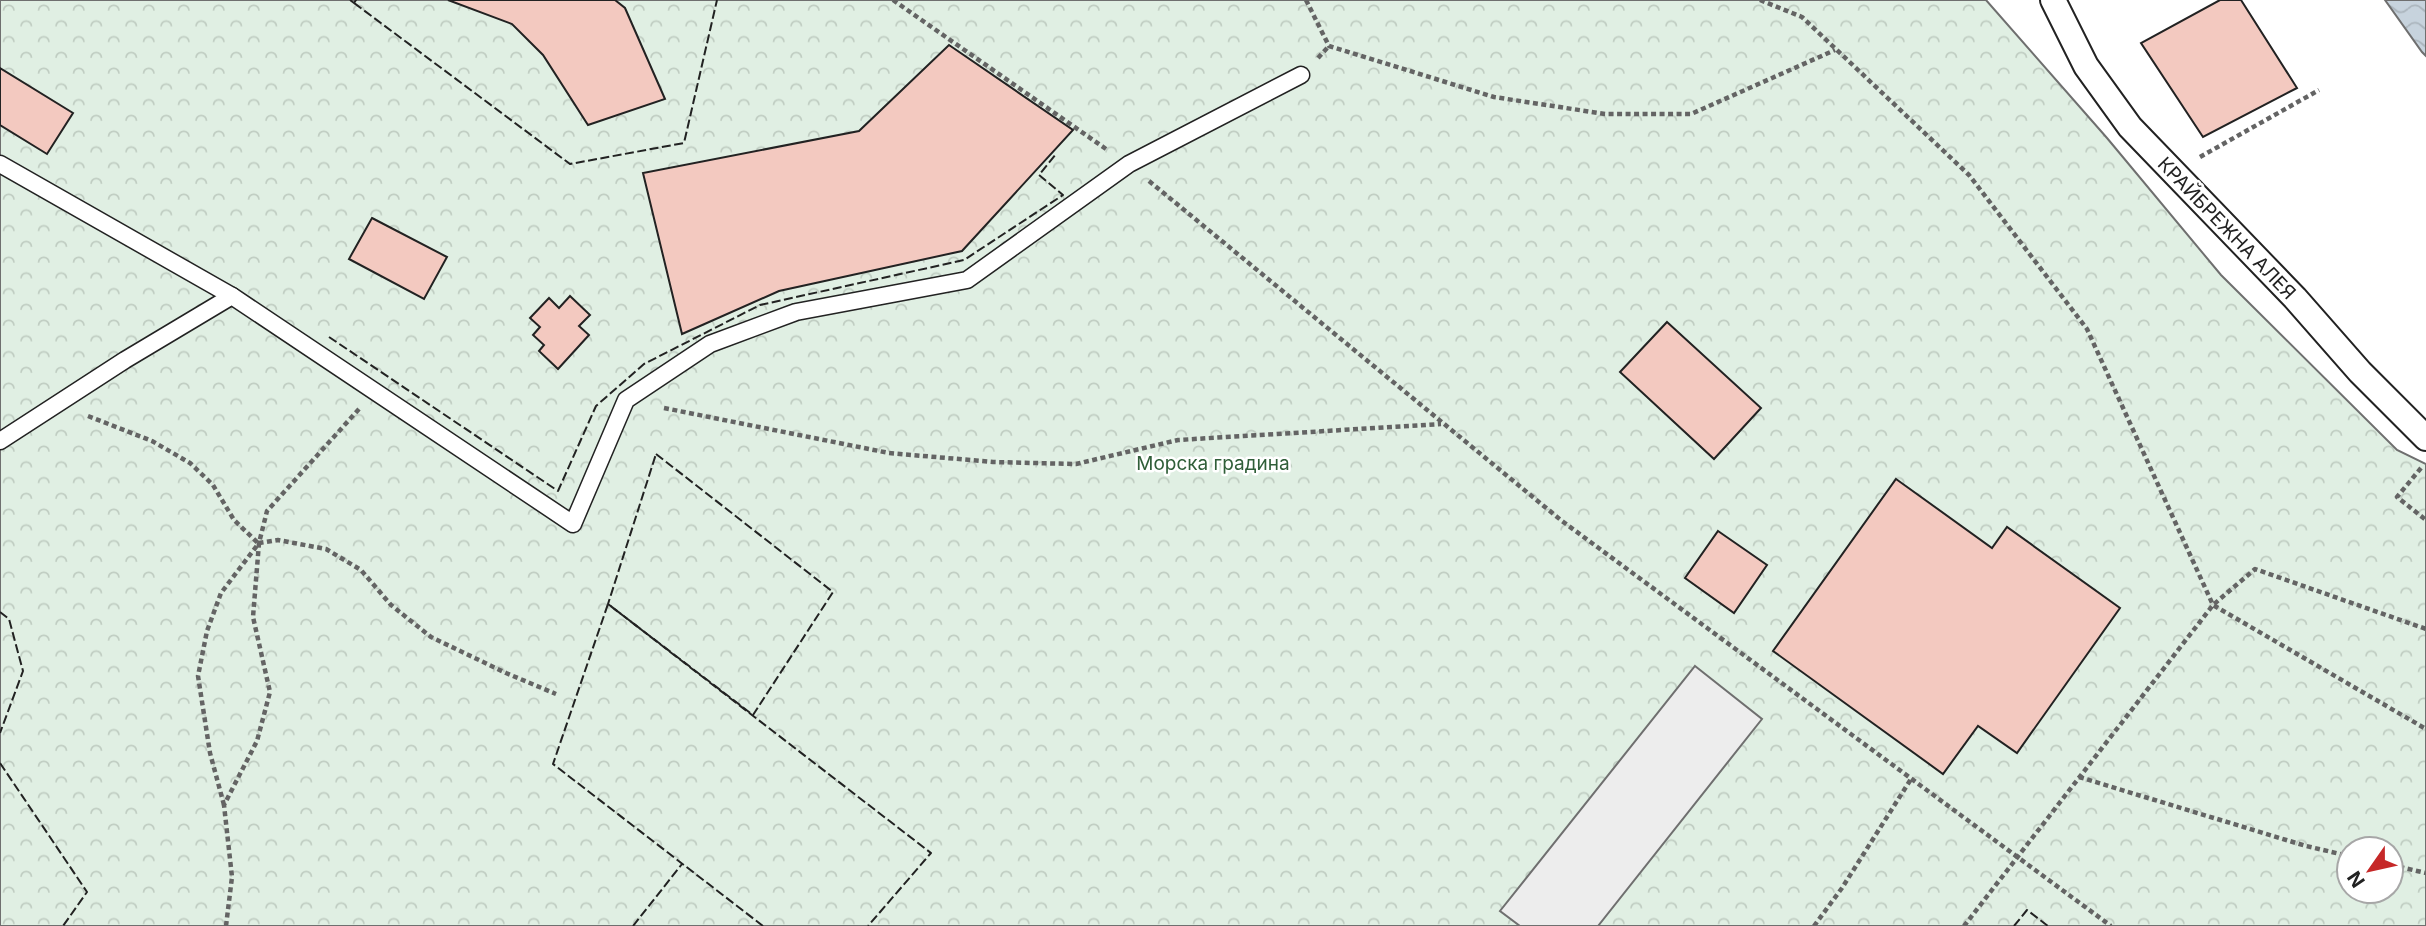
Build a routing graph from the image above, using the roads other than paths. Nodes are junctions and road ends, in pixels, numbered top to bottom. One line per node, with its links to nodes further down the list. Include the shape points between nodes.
1 (2053, 0): 5 (street, КРАЙБРЕЖНА АЛЕЯ, via 2086,66 2130,127)
2 (1301, 75): 4 (lane, via 1129,164 967,280 796,312 710,344 626,400 573,524)
3 (0, 164): 4 (lane)
4 (232, 296): 6 (lane)
5 (2426, 438)
6 (0, 441)

